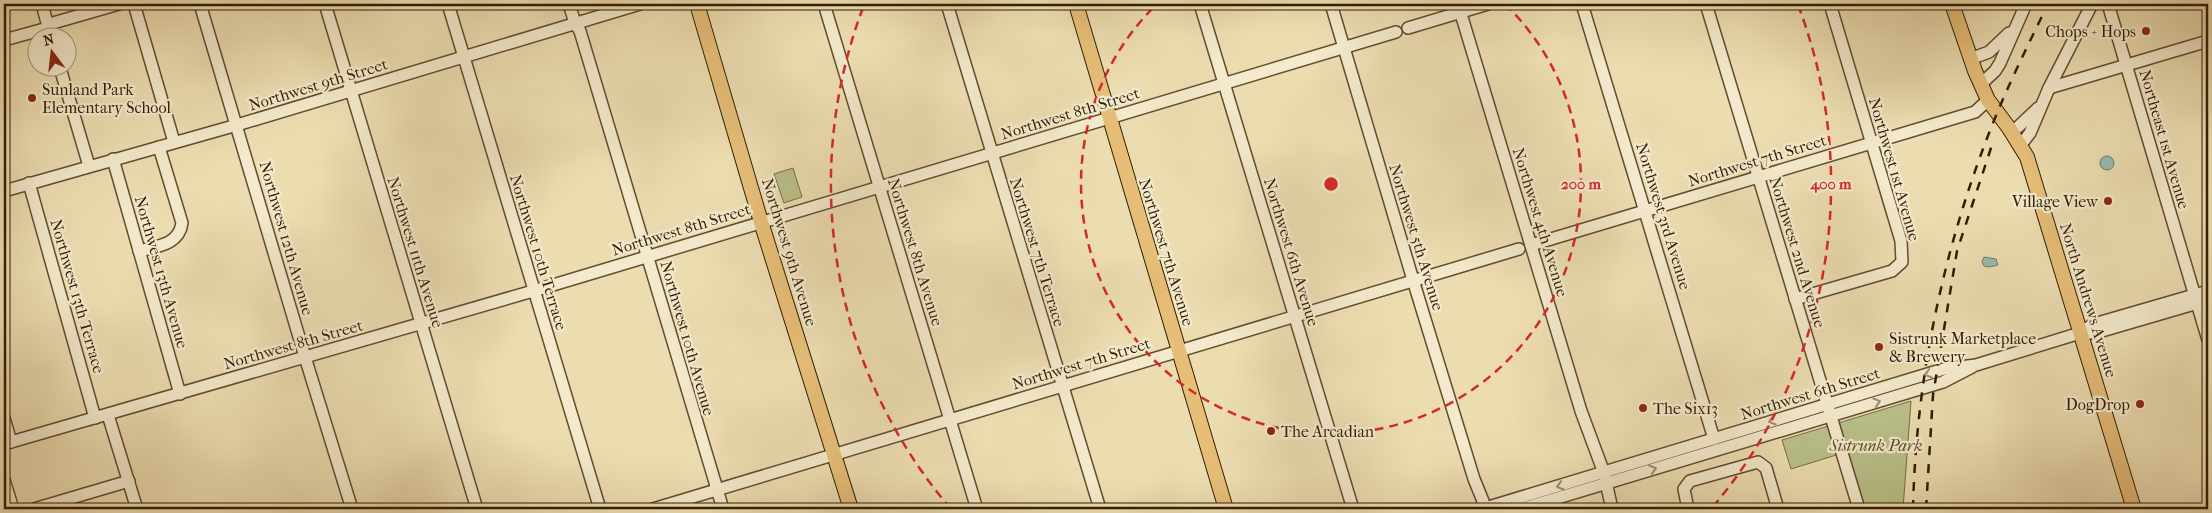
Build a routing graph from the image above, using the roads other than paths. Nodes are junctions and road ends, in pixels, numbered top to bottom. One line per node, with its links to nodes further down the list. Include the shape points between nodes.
1 (42, 4): 26 (street)
2 (119, 4): 27 (street, via 53,23)
3 (134, 4): 46 (street)
4 (200, 4): 44 (street, Northwest 12th Avenue)
5 (324, 4): 40 (street, Northwest 11th Avenue)
6 (448, 4): 34 (street, Northwest 10th Terrace)
7 (569, 4): 24 (street, Northwest 10th Avenue)
8 (640, 4): 24 (street, Northwest 9th Street)
9 (698, 4): 58 (main road, Northwest 9th Avenue)
10 (824, 4): 55 (street, Northwest 8th Avenue)
11 (947, 4): 50 (street, Northwest 7th Terrace)
12 (1076, 4): 43 (main road, Northwest 7th Avenue)
13 (1200, 4): 38 (street, Northwest 6th Avenue)
14 (1331, 4): 33 (street, Northwest 5th Avenue)
15 (1488, 4): 23 (street)
16 (1582, 4): 57 (street, Northwest 3rd Avenue)
17 (1706, 4): 53 (street, Northwest 2nd Avenue)
18 (1830, 4): 47 (street, Northwest 1st Avenue)
19 (1952, 4): 35 (main road, North Andrews Avenue)
20 (2026, 4): 25 (street)
21 (2092, 4): 39 (street)
22 (2108, 4): 36 (street, Northeast 1st Avenue)
23 (1459, 8): 28 (street); 59 (street, Northwest 4th Avenue)
24 (575, 23): 34 (street, Northwest 9th Street); 62 (street, Northwest 10th Avenue)
25 (2015, 26): 35 (street, via 1989,52); 41 (street, Northwest 7th Street)
26 (49, 28)
27 (52, 28)
28 (1408, 28)
29 (1396, 32): 33 (street, Northwest 8th Street)
30 (28, 36): 31 (street)
31 (4, 40)
32 (2208, 41): 36 (street)
33 (1344, 48): 38 (street, Northwest 8th Street); 63 (street, Northwest 5th Avenue)
34 (463, 57): 40 (street, Northwest 9th Street); 64 (street, Northwest 10th Terrace)
35 (1970, 60): 41 (main road, North Andrews Avenue)
36 (2127, 66): 39 (street); 67 (street, Northeast 1st Avenue)
37 (63, 78): 52 (street)
38 (1224, 84): 43 (street, Northwest 8th Street); 68 (street, Northwest 6th Avenue)
39 (2049, 88): 42 (street)
40 (351, 91): 44 (street, Northwest 9th Street); 69 (street, Northwest 11th Avenue)
41 (1984, 91): 45 (main road, North Andrews Avenue, via 1996,97); 47 (street, Northwest 7th Street, via 1975,112); 49 (main road, North Andrews Avenue)
42 (2043, 103): 45 (street); 49 (street)
43 (1110, 118): 50 (street, Northwest 8th Street); 72 (main road, Northwest 7th Avenue)
44 (238, 125): 46 (street, Northwest 9th Street); 73 (street, Northwest 12th Avenue)
45 (2018, 127): 49 (main road, North Andrews Avenue)
46 (174, 142): 48 (street, Northwest 9th Street)
47 (1872, 142): 53 (street, Northwest 7th Street); 66 (street, Northwest 1st Avenue, via 1900,241 1902,262 1892,272)
48 (159, 147): 51 (street, Northwest 9th Street); 61 (street, via 182,223 178,236 169,242)
49 (2024, 148): 70 (main road, North Andrews Avenue)
50 (991, 154): 55 (street, Northwest 8th Street); 74 (street, Northwest 7th Terrace)
51 (112, 159): 52 (street, Northwest 9th Street); 61 (street, Northwest 13th Avenue)
52 (90, 166): 54 (street, Northwest 9th Street)
53 (1758, 177): 57 (street, Northwest 7th Street); 66 (street, Northwest 2nd Avenue)
54 (29, 183): 56 (street, Northwest 9th Street); 79 (street, Northwest 13th Terrace)
55 (879, 187): 58 (street, Northwest 8th Street); 80 (street, Northwest 8th Avenue)
56 (4, 191)
57 (1646, 211): 59 (street, Northwest 7th Street); 81 (street, Northwest 3rd Avenue)
58 (761, 222): 62 (street, Northwest 8th Street); 84 (main road, Northwest 9th Avenue)
59 (1530, 245): 83 (street, Northwest 4th Avenue)
60 (1519, 249): 63 (street, Northwest 7th Street)
61 (139, 251): 75 (street, Northwest 13th Avenue)
62 (647, 256): 64 (street, Northwest 8th Street); 89 (street, Northwest 10th Avenue)
63 (1413, 280): 68 (street, Northwest 7th Street); 103 (street, Northwest 5th Avenue, via 1483,501)
64 (533, 291): 69 (street, Northwest 8th Street); 95 (street, Northwest 10th Terrace)
65 (2208, 291): 67 (street, Northwest 6th Street)
66 (1794, 299): 76 (street, Northwest 2nd Avenue)
67 (2200, 300): 70 (street, Northwest 6th Street, via 2092,325); 71 (street, Northeast 1st Avenue)
68 (1294, 316): 72 (street, Northwest 7th Street); 102 (street, Northwest 6th Avenue)
69 (420, 324): 73 (street, Northwest 8th Street); 94 (street, Northwest 11th Avenue)
70 (2080, 333): 76 (street, Northwest 6th Street, via 1976,365 1948,381); 109 (main road, North Andrews Avenue)
71 (2208, 340)
72 (1179, 351): 74 (street, Northwest 7th Street); 101 (main road, Northwest 7th Avenue)
73 (305, 357): 75 (street, Northwest 8th Street); 93 (street, Northwest 12th Avenue)
74 (1062, 386): 80 (street, Northwest 7th Street); 100 (street, Northwest 7th Terrace)
75 (180, 394): 77 (street, Northwest 8th Street)
76 (1829, 411): 81 (street, Northwest 6th Street, one-way to 81); 86 (street, Northwest 6th Street, one-way to 76); 108 (street, Northwest 2nd Avenue)
77 (108, 415): 79 (street, Northwest 8th Street); 88 (street)
78 (4, 418): 82 (street)
79 (95, 418): 82 (street, Northwest 8th Street)
80 (949, 419): 84 (street, Northwest 7th Street); 99 (street, Northwest 8th Avenue)
81 (1714, 439): 86 (street, Northwest 6th Street)
82 (7, 443)
83 (1594, 449): 85 (street, Northwest 4th Avenue); 86 (street, Northwest 4th Avenue)
84 (835, 455): 89 (street, Northwest 7th Street); 98 (main road, Northwest 9th Avenue)
85 (1592, 476): 86 (street, Northwest 6th Street); 103 (street, Northwest 6th Street, one-way to 103)
86 (1605, 478): 104 (street, Northwest 6th Street); 105 (street, Northwest 4th Avenue)
87 (4, 480): 90 (street)
88 (129, 481): 91 (street); 92 (street)
89 (717, 490): 96 (street, Northwest 7th Street); 97 (street, Northwest 10th Avenue)
90 (12, 509)
91 (34, 509)
92 (137, 509)
93 (352, 509)
94 (477, 509)
95 (600, 509)
96 (653, 509)
97 (722, 509)
98 (851, 509)
99 (977, 509)
100 (1100, 509)
101 (1226, 509)
102 (1353, 509)
103 (1482, 509)
104 (1521, 509)
105 (1612, 509)
106 (1688, 509): 107 (street, via 1684,489 1690,481 1758,462 1766,468)
107 (1778, 509)
108 (1859, 509)
109 (2134, 509)

